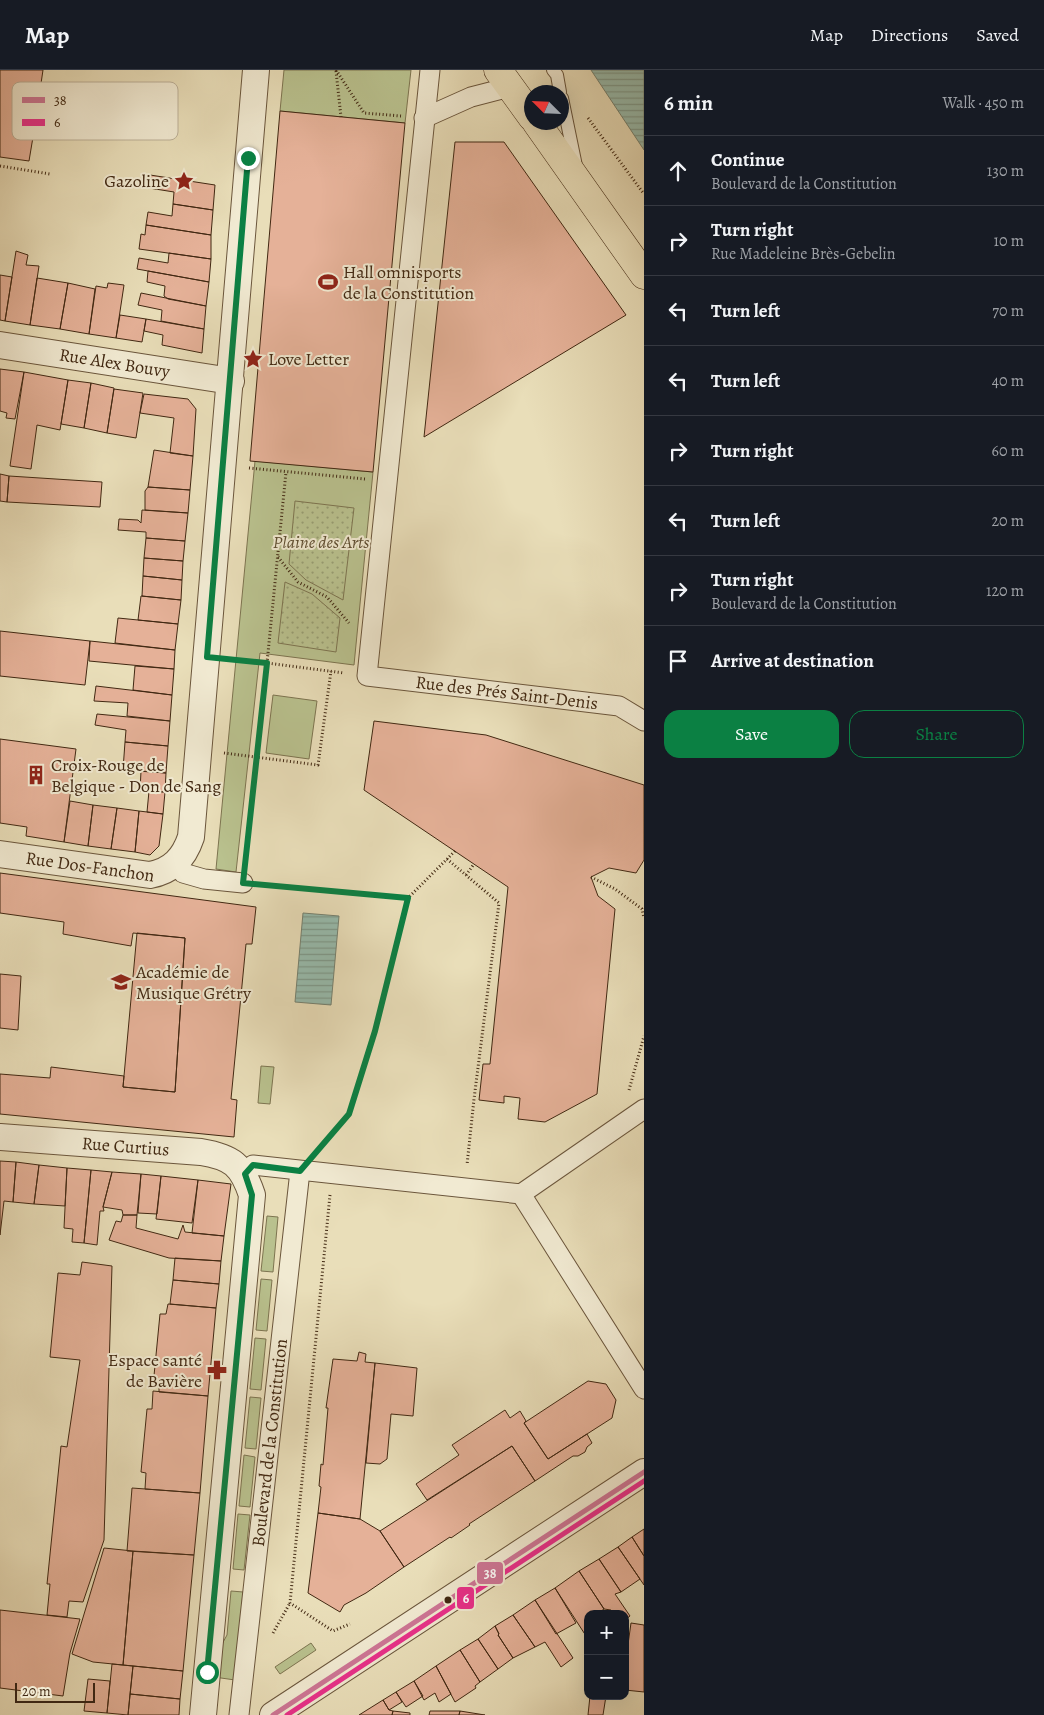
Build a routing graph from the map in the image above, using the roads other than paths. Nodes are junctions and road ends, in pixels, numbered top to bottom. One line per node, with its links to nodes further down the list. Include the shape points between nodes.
1 (256, 70): 13 (street)
2 (430, 70): 7 (street)
3 (553, 70): 5 (lane)
4 (504, 79): 6 (main road); 7 (street)
5 (558, 85)
6 (524, 106)
7 (424, 118): 14 (street, Rue des Prés Saint-Denis, via 368,667 619,706)
8 (542, 130): 10 (main road)
9 (569, 130): 10 (lane)
10 (580, 185): 11 (main road)
11 (644, 275)
12 (0, 345): 13 (street, Rue Alex Bouvy)
13 (231, 381): 16 (street, via 191,837 186,852)
14 (644, 721)
15 (0, 854): 16 (street, Rue Dos-Fanchon, via 150,875 161,873)
16 (177, 863): 17 (street, via 183,873)
17 (243, 883)
18 (644, 1109): 22 (street)
19 (0, 1137): 21 (street, Rue Curtius, via 201,1152 223,1156)
20 (300, 1171): 21 (street, via 253,1165); 22 (street); 26 (street, Boulevard de la Constitution)
21 (245, 1174): 25 (street, via 252,1195)
22 (521, 1194): 23 (street)
23 (644, 1389)
24 (644, 1472): 27 (street)
25 (203, 1715)
26 (239, 1715)
27 (273, 1715)

